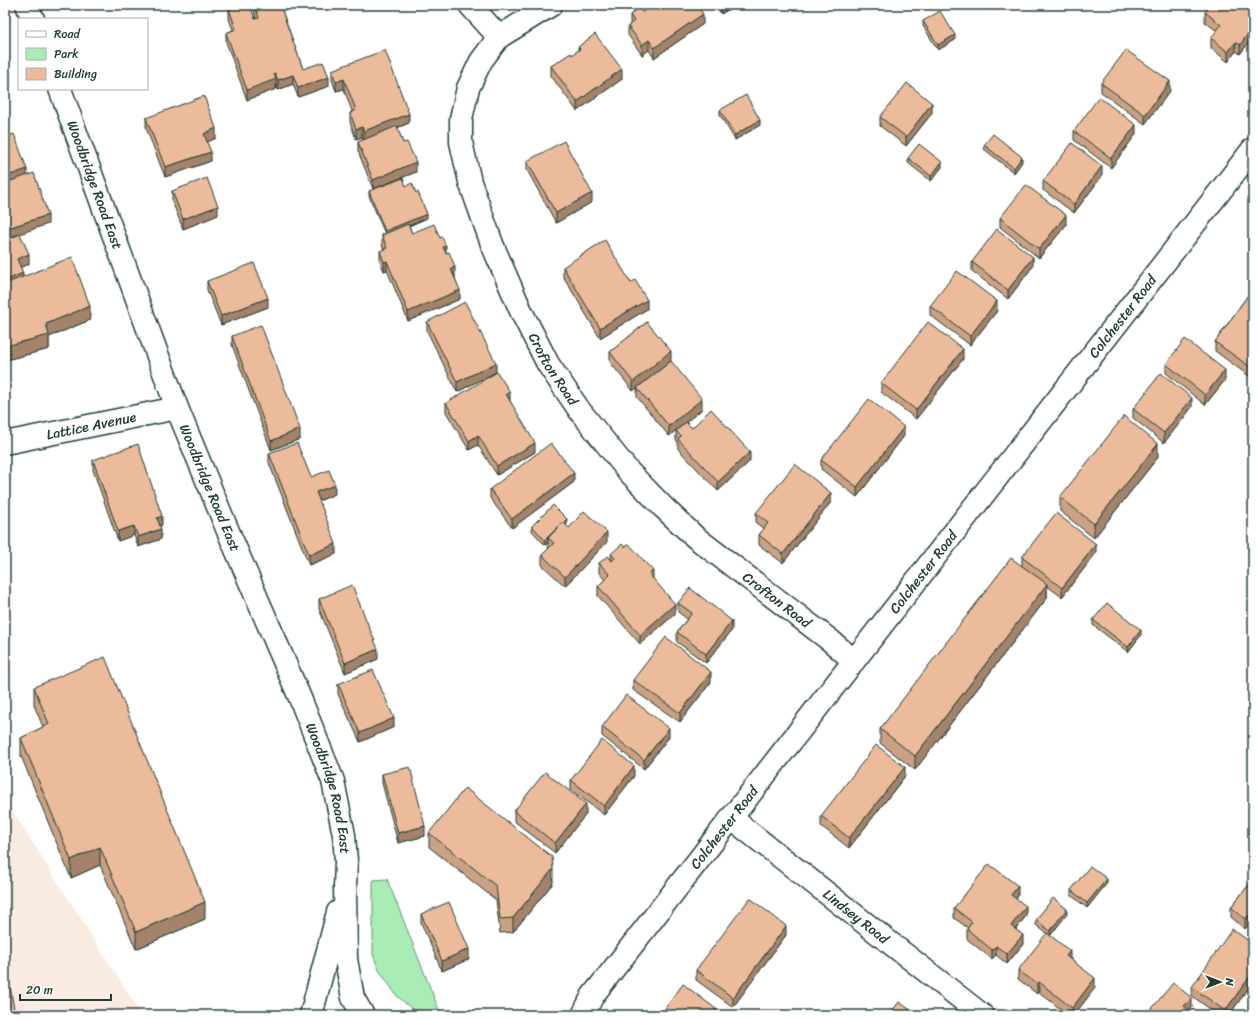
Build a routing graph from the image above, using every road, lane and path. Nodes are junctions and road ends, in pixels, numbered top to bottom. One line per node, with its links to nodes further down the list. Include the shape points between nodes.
1 (27, 5): 4 (main road)
2 (470, 5): 5 (main road)
3 (550, 5): 5 (main road, Crofton Road)
4 (33, 18)
5 (499, 37): 10 (main road, Crofton Road, via 481,61 468,88 461,119 461,142 470,182 492,244 520,311 548,364 580,411 629,472 695,538)
6 (60, 90): 8 (main road, Woodbridge Road East)
7 (1253, 149): 10 (main road, Colchester Road)
8 (178, 408): 9 (main road, Lattice Avenue); 12 (main road, Woodbridge Road East, via 333,781 344,835)
9 (5, 443)
10 (854, 660): 11 (main road, Colchester Road)
11 (730, 818): 13 (main road, Colchester Road); 18 (main road, Lindsey Road)
12 (345, 888): 14 (main road, Woodbridge Road East); 15 (main road, Woodbridge Road East, via 346,959 352,998)
13 (593, 995): 16 (main road, Colchester Road); 17 (main road, Colchester Road)
14 (311, 1015)
15 (363, 1015)
16 (570, 1015)
17 (582, 1015)
18 (982, 1015)

